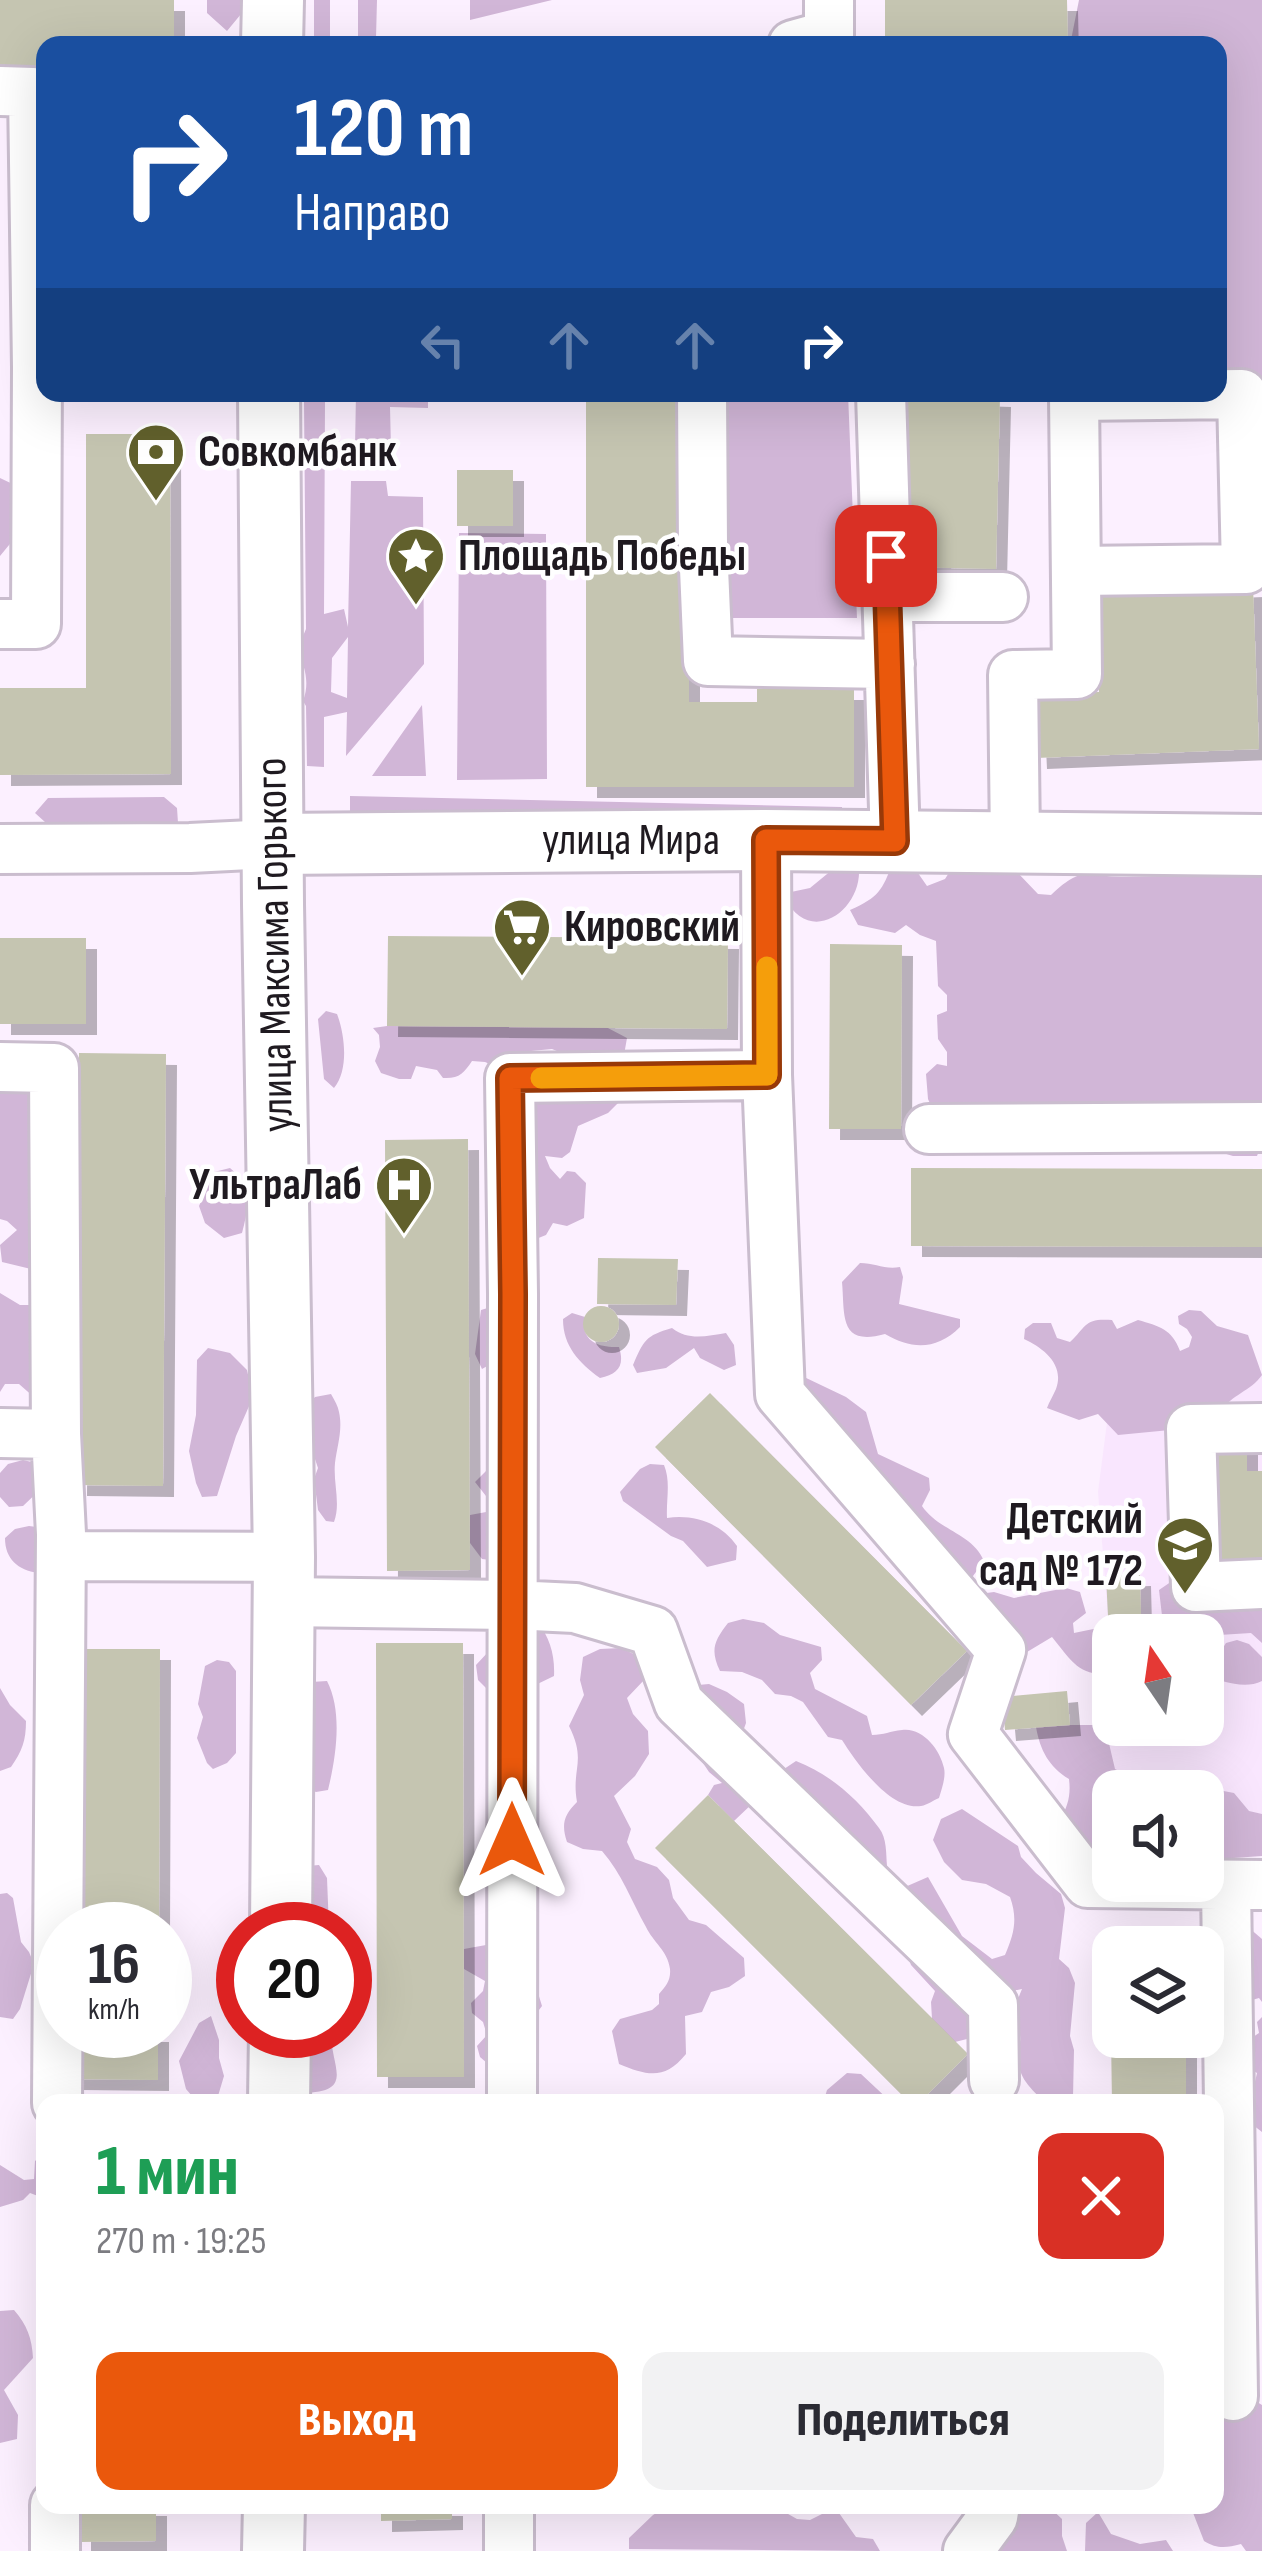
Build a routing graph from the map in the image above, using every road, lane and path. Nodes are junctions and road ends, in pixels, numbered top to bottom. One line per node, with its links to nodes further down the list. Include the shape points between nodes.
1 (272, 0): 3 (main road)
2 (829, 0): 4 (street)
3 (272, 36)
4 (826, 36)
5 (0, 91): 6 (street, via 32,92)
6 (36, 214)
7 (1227, 394): 13 (street, via 1242,394 1246,569)
8 (40, 402): 16 (street, via 36,624)
9 (269, 402): 21 (main road, улица Максима Горького)
10 (702, 402): 17 (street, via 708,661)
11 (881, 402): 14 (street)
12 (1074, 402): 13 (street)
13 (1076, 571): 20 (street, via 1077,674 1013,675)
14 (887, 597): 15 (street); 17 (street)
15 (1003, 597)
16 (0, 624)
17 (890, 664): 19 (street)
18 (766, 840): 19 (main road, улица Мира); 21 (main road, улица Мира); 25 (street)
19 (895, 841): 20 (main road, улица Мира)
20 (1015, 842): 22 (main road, улица Мира)
21 (272, 844): 23 (street, улица Мира); 32 (main road, улица Максима Горького)
22 (1262, 845)
23 (0, 848)
24 (0, 1067): 30 (street, via 54,1068)
25 (767, 1075): 34 (street, via 510,1078); 35 (street, via 780,1394 1001,1650 973,1734 1088,1882)
26 (1262, 1127): 27 (street)
27 (929, 1129)
28 (1262, 1428): 33 (street, via 1191,1429 1196,1587)
29 (0, 1432): 30 (street)
30 (56, 1434): 31 (street)
31 (61, 1556): 32 (street); 39 (street)
32 (284, 1580): 34 (street); 36 (main road, улица Максима Горького)
33 (1262, 1585)
34 (512, 1605): 38 (street, via 575,1608 653,1631 679,1703 993,2005); 41 (street)
35 (1244, 1885): 42 (street)
36 (281, 1902)
37 (280, 2058): 40 (main road)
38 (994, 2080)
39 (57, 2094)
40 (279, 2094)
41 (512, 2094)
42 (1237, 2395)
43 (55, 2514): 47 (street)
44 (274, 2514): 48 (main road)
45 (509, 2514): 49 (street)
46 (994, 2514): 50 (street)
47 (55, 2551)
48 (273, 2551)
49 (509, 2551)
50 (968, 2551)

